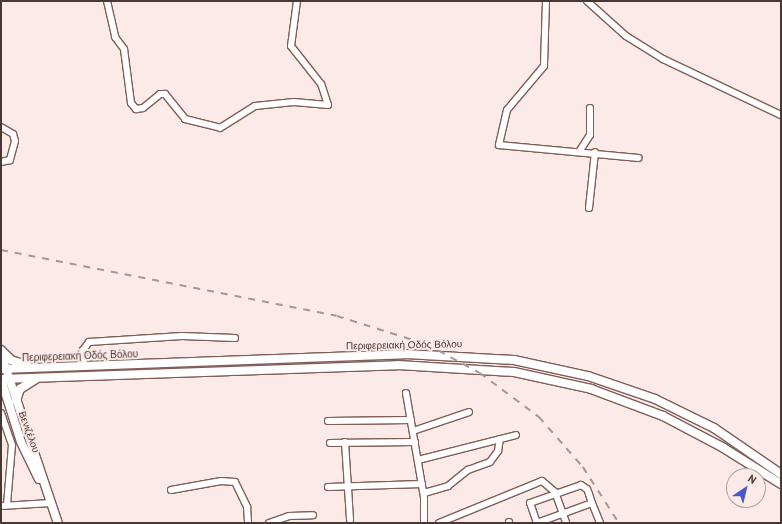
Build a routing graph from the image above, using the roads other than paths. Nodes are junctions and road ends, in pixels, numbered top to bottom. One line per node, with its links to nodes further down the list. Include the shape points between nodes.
1 (107, 1): 2 (street, via 115,37 124,49 124,76 131,103 136,109 143,108 163,93 185,119 220,128 255,106 294,102 328,105 321,84 290,42 298,15)
2 (297, 1)
3 (546, 1): 8 (street, via 544,66 507,110 499,145)
4 (588, 1): 6 (street, via 626,36 668,62)
5 (590, 108): 8 (street, via 590,135)
6 (781, 115)
7 (1, 127): 11 (street, via 13,134 15,141 10,160)
8 (579, 152): 9 (street)
9 (595, 152): 10 (street); 12 (street)
10 (638, 158)
11 (1, 162)
12 (589, 208)
13 (235, 338): 16 (street, via 182,336 89,342 83,350)
14 (1, 350): 17 (main road, via 11,360)
15 (1, 354): 18 (main road)
16 (84, 366): 17 (main road, Περιφερειακή Οδός Βόλου); 35 (main road, Περιφερειακή Οδός Βόλου, via 406,354 514,360 622,386 694,418)
17 (32, 368): 18 (main road, Περιφερειακή Οδός Βόλου)
18 (3, 369): 20 (main road)
19 (41, 378): 20 (main road, Περιφερειακή Οδός Βόλου); 24 (main road, via 21,388); 37 (main road, Περιφερειακή Οδός Βόλου, via 369,365 489,368 565,382 617,397 682,424)
20 (4, 379): 23 (main road, Βενιζέλου); 24 (main road, Βενιζέλου)
21 (1, 392): 23 (main road)
22 (406, 393): 27 (street)
23 (8, 401): 44 (main road, Βενιζέλου, via 30,464)
24 (16, 404): 44 (main road, Βενιζέλου)
25 (469, 412): 29 (street)
26 (1, 413): 51 (street, via 12,445)
27 (411, 420): 28 (street); 29 (street)
28 (328, 421)
29 (413, 431): 33 (street)
30 (516, 435): 31 (street)
31 (500, 440): 36 (street); 48 (street, via 498,451 490,462 468,470 448,486)
32 (345, 442): 33 (street); 34 (street); 43 (street)
33 (415, 442): 36 (street)
34 (330, 443)
35 (755, 454): 38 (main road); 39 (main road, Περιφερειακή Οδός Βόλου)
36 (418, 460): 40 (street)
37 (751, 465): 41 (main road, Περιφερειακή Οδός Βόλου); 46 (main road)
38 (781, 466)
39 (781, 474)
40 (422, 484): 43 (street); 48 (street)
41 (781, 484)
42 (328, 486): 43 (street)
43 (349, 486): 55 (street)
44 (45, 490): 49 (main road, Βενιζέλου)
45 (171, 490): 57 (street, via 221,481 235,482 247,507)
46 (781, 490)
47 (555, 492): 50 (street, via 581,485); 52 (street); 52 (street, via 530,503 537,523); 61 (street, via 548,484 540,482)
48 (424, 493): 60 (street)
49 (51, 503): 51 (street); 56 (main road, Βενιζέλου)
50 (592, 504): 52 (street); 63 (street)
51 (4, 505)
52 (563, 514): 62 (street)
53 (313, 515): 54 (street)
54 (289, 516): 58 (street); 59 (street)
55 (350, 520)
56 (58, 523)
57 (248, 523)
58 (269, 523)
59 (288, 523)
60 (424, 523)
61 (439, 523)
62 (566, 523)
63 (600, 523)

